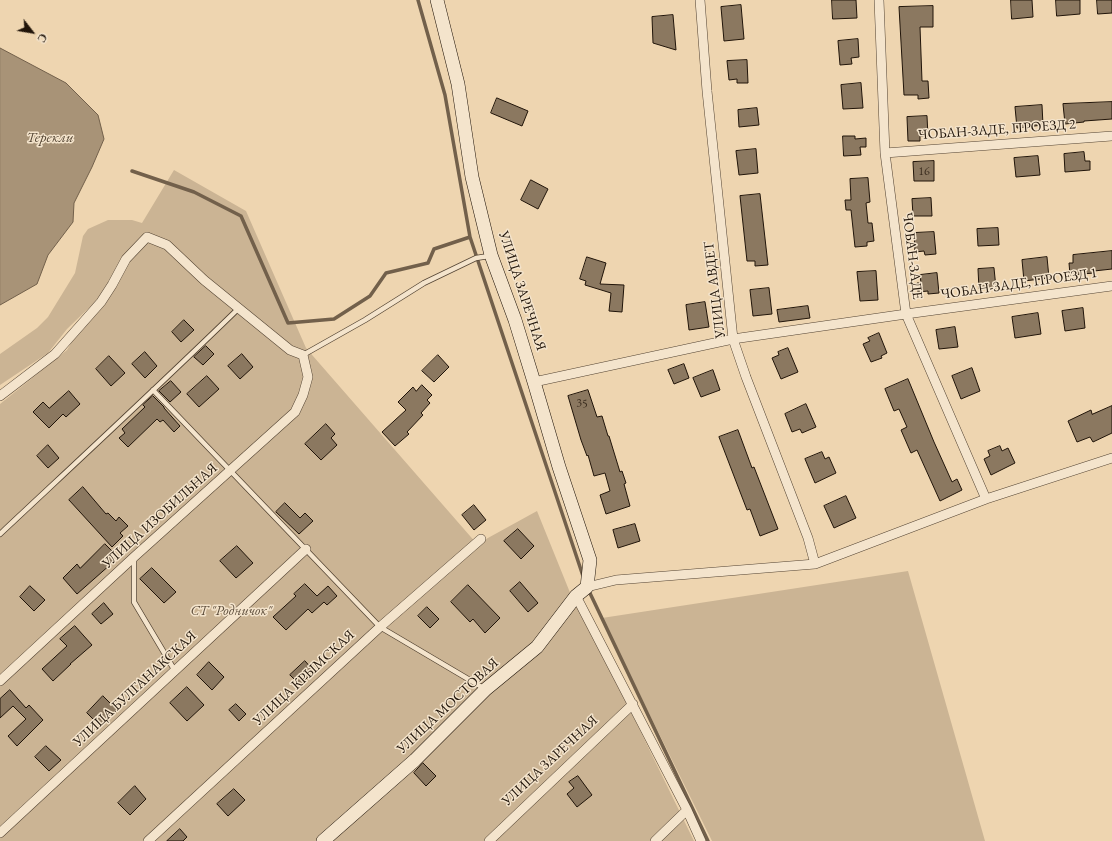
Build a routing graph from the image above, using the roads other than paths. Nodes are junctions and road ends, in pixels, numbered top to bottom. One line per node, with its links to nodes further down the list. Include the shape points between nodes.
1 (436, 0): 6 (street, УЛИЦА ЗАРЕЧНАЯ, via 458,84 472,177)
2 (700, 0): 10 (street, УЛИЦА АВДЕТ)
3 (879, 0): 5 (street, ЧОБАН-ЗАДЕ)
4 (1112, 136): 5 (street, ЧОБАН-ЗАДЕ, ПРОЕЗД 2)
5 (885, 153): 9 (street, ЧОБАН-ЗАДЕ)
6 (491, 255): 11 (lane, via 476,258 424,283); 12 (street, УЛИЦА ЗАРЕЧНАЯ)
7 (1112, 286): 9 (street, ЧОБАН-ЗАДЕ, ПРОЕЗД 1)
8 (239, 308): 11 (street, via 290,350); 13 (lane); 14 (street, via 167,245 147,237 126,259 101,302 55,354)
9 (906, 314): 10 (street, ЧОБАН-ЗАДЕ, ПРОЕЗД 1); 17 (street, ЧОБАН-ЗАДЕ)
10 (733, 339): 12 (street, ЧОБАН-ЗАДЕ, ПРОЕЗД 1); 22 (street, УЛИЦА АВДЕТ, via 808,538)
11 (302, 355): 16 (street, УЛИЦА ИЗОБИЛЬНАЯ, via 308,377 295,412)
12 (534, 382): 23 (street, УЛИЦА ЗАРЕЧНАЯ, via 590,560)
13 (153, 390): 16 (lane); 18 (lane)
14 (0, 396)
15 (1112, 458): 17 (street)
16 (231, 471): 20 (lane); 21 (street, УЛИЦА ИЗОБИЛЬНАЯ)
17 (986, 499): 22 (street)
18 (0, 534)
19 (481, 539): 25 (street, УЛИЦА КРЫМСКАЯ)
20 (306, 549): 25 (lane); 26 (street, УЛИЦА БУЛГАНАКСКАЯ)
21 (134, 557): 26 (lane, via 134,602); 27 (street, УЛИЦА ИЗОБИЛЬНАЯ)
22 (815, 564): 23 (street, via 616,580)
23 (587, 587): 24 (street, УЛИЦА МОСТОВАЯ)
24 (576, 596): 28 (street, УЛИЦА МОСТОВАЯ, via 537,647); 29 (street)
25 (380, 627): 28 (lane); 32 (street, УЛИЦА КРЫМСКАЯ)
26 (175, 671): 31 (street, УЛИЦА БУЛГАНАКСКАЯ)
27 (0, 681)
28 (486, 690): 33 (street, УЛИЦА МОСТОВАЯ, via 415,760)
29 (633, 704): 30 (street); 34 (street, УЛИЦА ЗАРЕЧНАЯ)
30 (687, 810): 35 (street); 36 (street)
31 (0, 833)
32 (148, 841)
33 (323, 841)
34 (489, 841)
35 (655, 841)
36 (701, 841)

